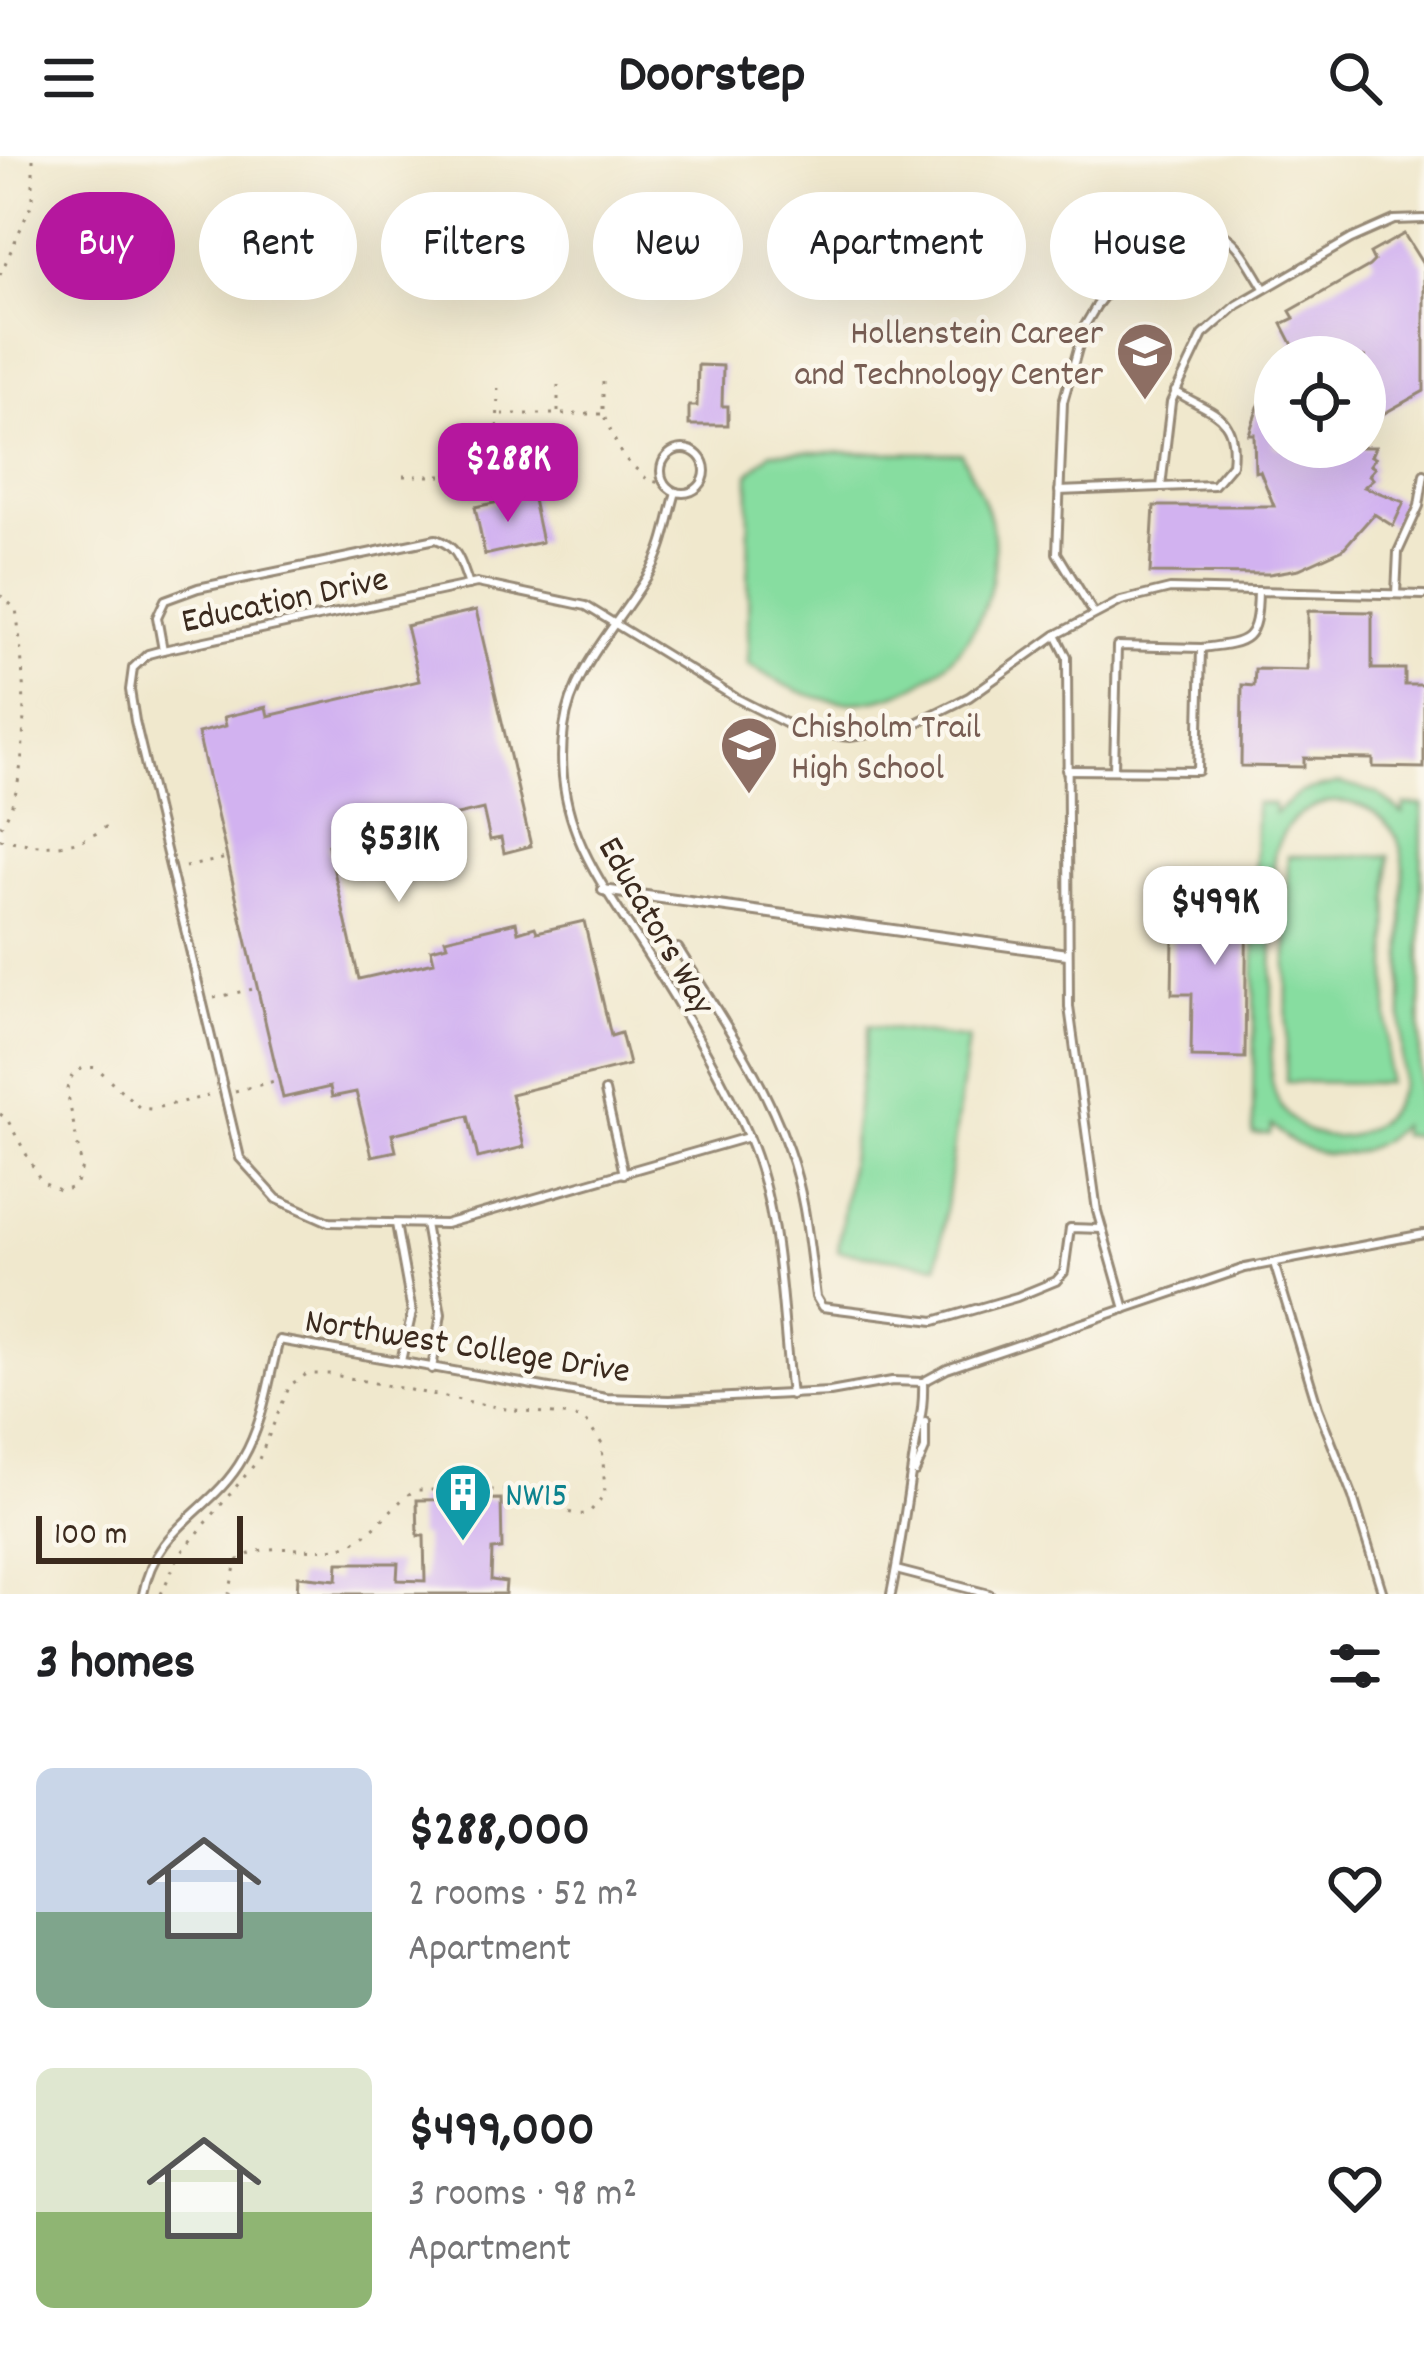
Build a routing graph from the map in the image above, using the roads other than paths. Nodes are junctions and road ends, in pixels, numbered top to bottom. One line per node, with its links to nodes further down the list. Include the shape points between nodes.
1 (1424, 219): 2 (lane, via 1394,220)
2 (1264, 288): 3 (lane, via 1203,335); 6 (lane, via 1225,233 1165,230 1141,247 1097,305 1076,351 1059,429)
3 (1175, 391): 5 (lane); 5 (lane, via 1223,418 1232,464 1214,485)
4 (1424, 474): 10 (lane, via 1398,552)
5 (1161, 487): 6 (lane)
6 (1058, 491): 12 (lane, via 1057,553)
7 (676, 492): 7 (lane, via 702,483 699,455 686,448 672,451 660,470); 13 (lane, Educators Way, via 653,568)
8 (469, 585): 13 (lane, Education Drive, via 586,606); 16 (lane, Education Drive); 16 (lane, via 458,554 436,539 198,588 160,607)
9 (1258, 591): 10 (lane, Education Drive); 12 (lane, Education Drive, via 1170,590); 15 (lane, via 1254,633)
10 (1396, 595): 11 (lane, Education Drive)
11 (1424, 595)
12 (1094, 612): 14 (lane, Education Drive)
13 (613, 622): 14 (lane, Education Drive, via 803,732 850,737 906,728 969,697); 19 (lane, Educators Way, via 569,703 562,750 567,813)
14 (1056, 635): 17 (lane, via 1067,656)
15 (1201, 648): 18 (lane, via 1198,771); 18 (lane, via 1118,646)
16 (163, 650): 25 (lane, Education Drive, via 133,668 130,690 240,1158 277,1199 329,1222)
17 (1066, 770): 18 (lane); 21 (lane)
18 (1114, 770)
19 (603, 890): 21 (street); 23 (lane, Educators Way)
20 (678, 948): 27 (lane, via 789,1149 822,1307 922,1322 954,1316 1056,1281 1070,1228)
21 (1066, 954): 27 (lane, via 1084,1138)
22 (605, 1091): 24 (lane)
23 (748, 1137): 24 (lane, Education Drive); 34 (lane, Educators Way, via 768,1202)
24 (624, 1174): 26 (lane, Education Drive)
25 (396, 1224): 26 (lane, Education Drive); 31 (lane, via 412,1312)
26 (425, 1224): 32 (lane, via 441,1314)
27 (1102, 1228): 30 (lane)
28 (1424, 1234): 29 (lane, Northwest College Drive)
29 (1274, 1263): 30 (lane, Northwest College Drive); 39 (lane)
30 (1126, 1310): 33 (lane, Northwest College Drive)
31 (401, 1363): 32 (lane, Northwest College Drive); 36 (lane, Northwest College Drive, via 279,1340 242,1459 161,1546)
32 (432, 1369): 34 (lane, Northwest College Drive, via 606,1398)
33 (923, 1382): 34 (lane, Northwest College Drive); 35 (lane, via 925,1449)
34 (791, 1395)
35 (896, 1570): 37 (lane); 38 (lane)
36 (143, 1594)
37 (891, 1594)
38 (989, 1594)
39 (1383, 1594)

